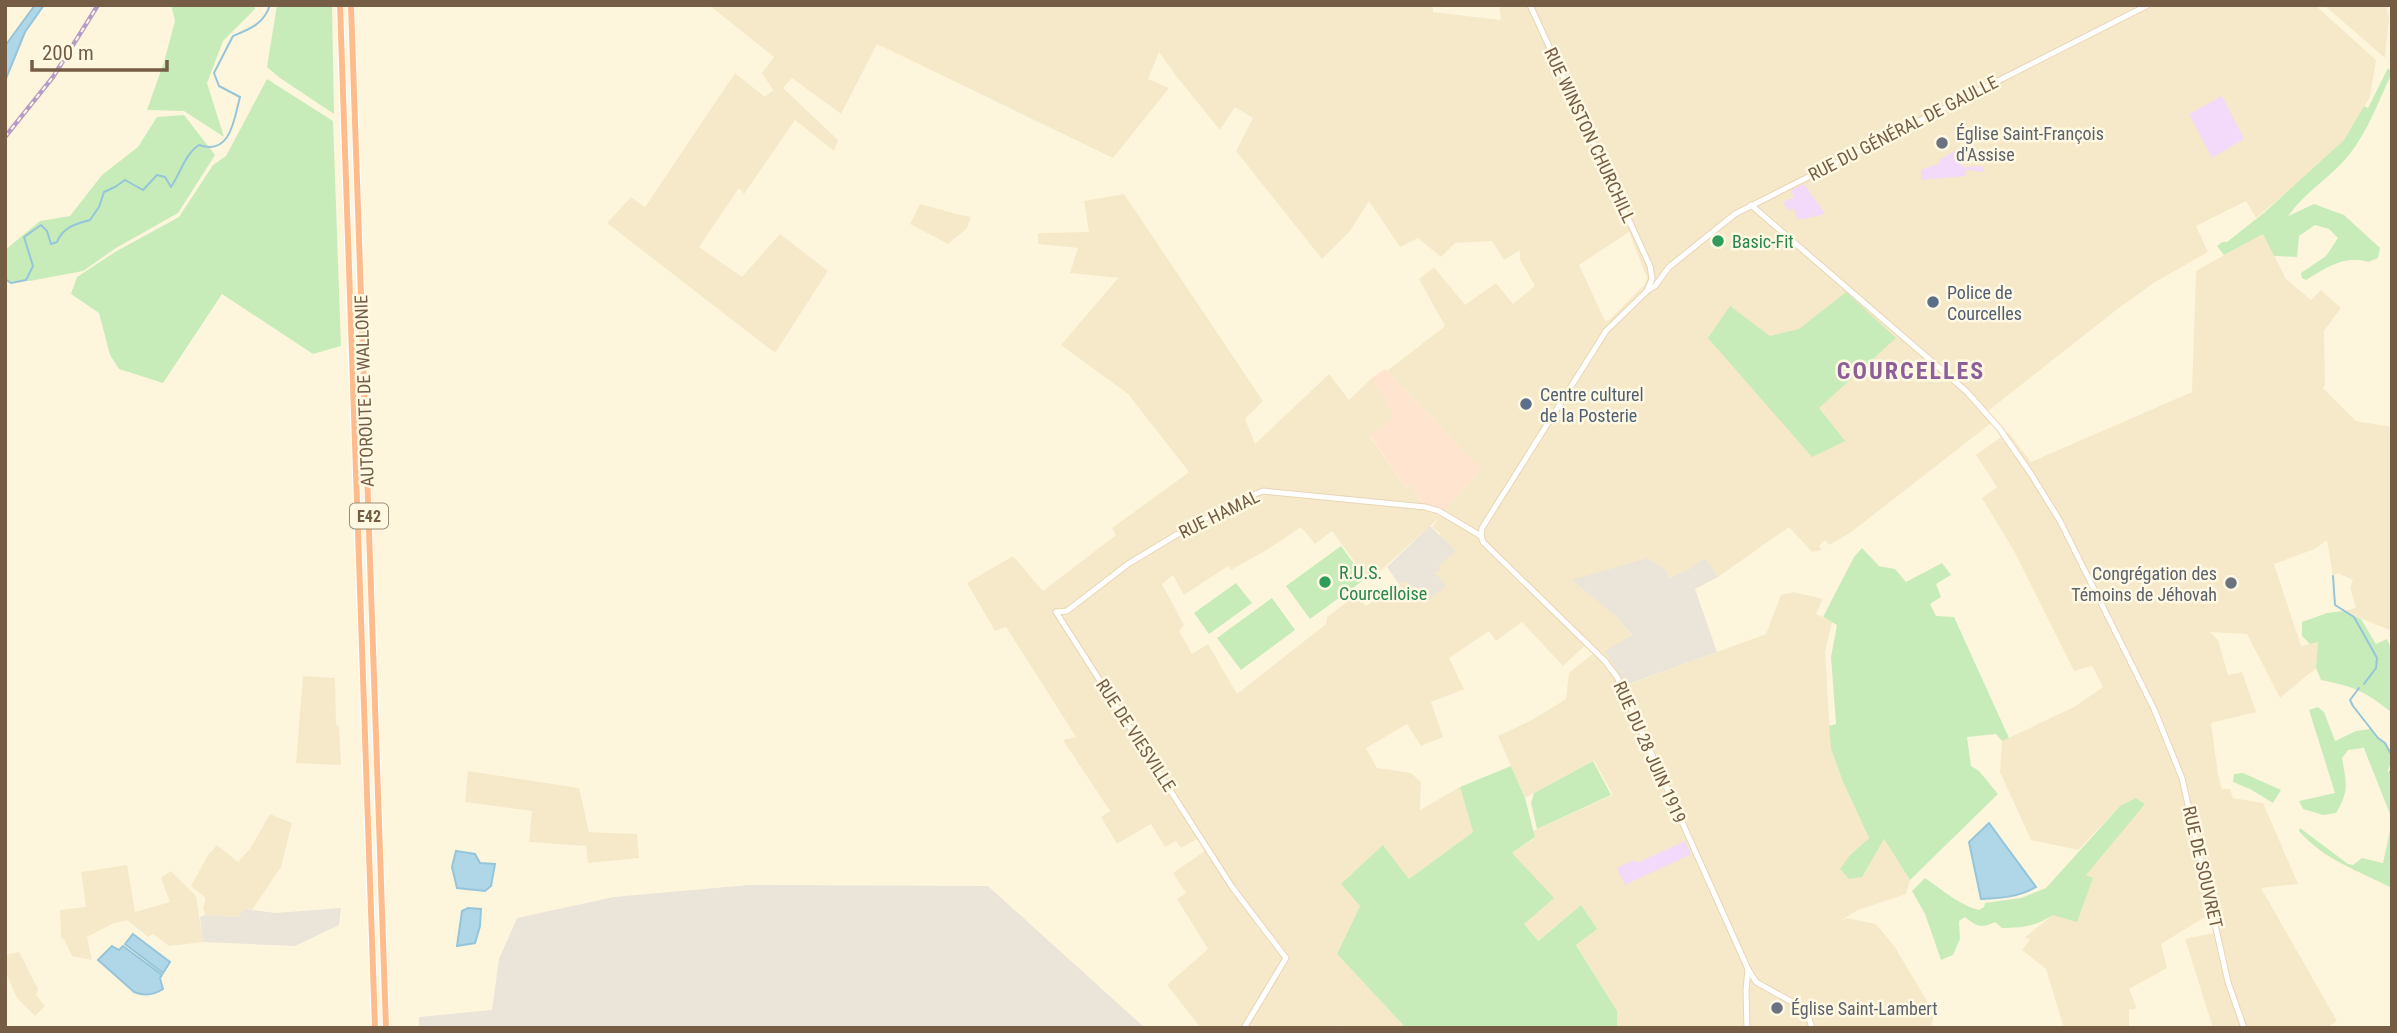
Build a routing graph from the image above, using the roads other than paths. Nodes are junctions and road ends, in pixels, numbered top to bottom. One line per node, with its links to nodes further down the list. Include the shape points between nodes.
1 (340, 5): 11 (highway, AUTOROUTE DE WALLONIE / E42)
2 (351, 5): 12 (highway, AUTOROUTE DE WALLONIE / E42)
3 (1530, 5): 6 (main road, RUE WINSTON CHURCHILL)
4 (2148, 5): 5 (main road, RUE DU GÉNÉRAL DE GAULLE)
5 (1751, 205): 6 (main road, RUE DU GÉNÉRAL DE GAULLE, via 1667,273); 16 (main road, RUE DE SOUVRET, via 1966,391 2002,432 2060,521 2154,709 2182,778 2228,982)
6 (1656, 276): 7 (main road, RUE DU GÉNÉRAL DE GAULLE, via 1656,286 1602,337 1506,487)
7 (1481, 536): 8 (main road, RUE HAMAL); 9 (main road, RUE HAMAL, via 1425,507 1263,491 1175,535 1067,611)
8 (1507, 567): 10 (main road, RUE DU 28 JUIN 1919, via 1617,677)
9 (1056, 612): 13 (main road, RUE DE VIESVILLE, via 1232,887 1286,958)
10 (1748, 969): 14 (main road); 15 (main road, via 1756,982 1808,1015)
11 (374, 1028)
12 (386, 1028)
13 (1244, 1028)
14 (1746, 1028)
15 (1812, 1028)
16 (2244, 1028)

